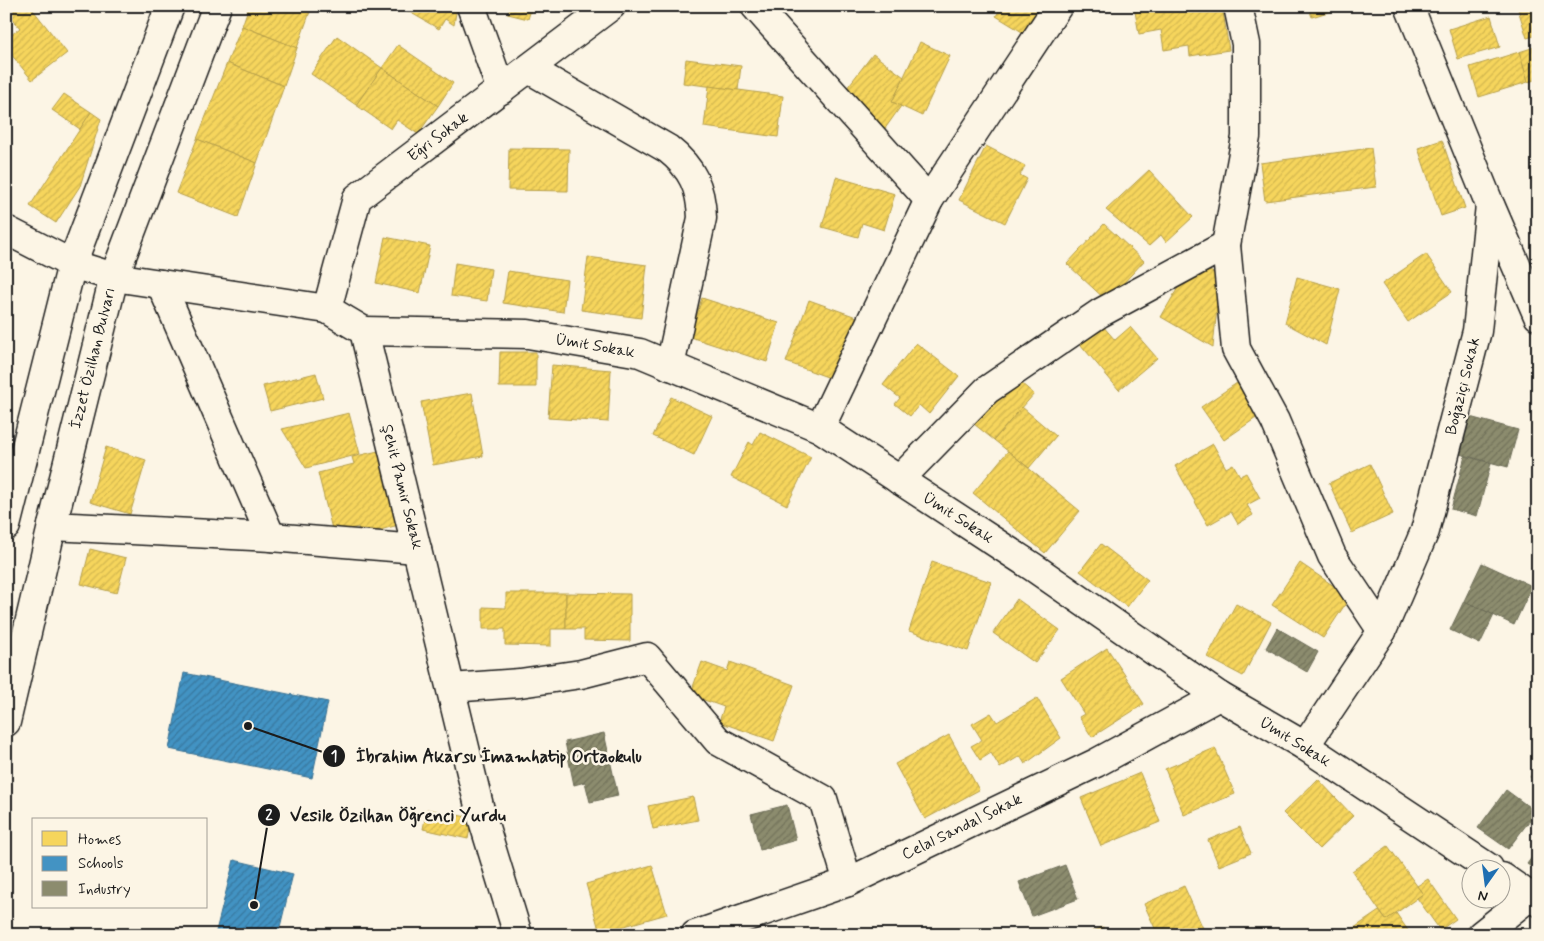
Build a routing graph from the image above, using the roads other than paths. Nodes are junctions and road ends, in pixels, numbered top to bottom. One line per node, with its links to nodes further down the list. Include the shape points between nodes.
1 (170, 6): 15 (street)
2 (217, 6): 16 (street, İzzet Özilhan Bulvarı)
3 (471, 6): 10 (street)
4 (611, 6): 9 (street, Eğri Sokak)
5 (755, 6): 11 (street)
6 (1058, 6): 11 (street)
7 (1238, 6): 14 (street, via 1246,44 1246,137)
8 (1409, 6): 12 (street, Boğaziçi Sokak)
9 (529, 69): 10 (street, Eğri Sokak); 21 (street, via 668,148 681,159 698,187 702,218)
10 (501, 90): 18 (street, Eğri Sokak, via 357,198)
11 (929, 200): 22 (street)
12 (1490, 205): 19 (street); 28 (street, Boğaziçi Sokak, via 1477,330 1425,531)
13 (6, 230): 15 (street)
14 (1226, 245): 23 (street, via 1100,313 988,390); 28 (street, via 1236,349 1275,421 1332,556)
15 (72, 264): 16 (street); 24 (street)
16 (114, 277): 17 (street); 25 (street, İzzet Özilhan Bulvarı)
17 (161, 284): 18 (street); 26 (street)
18 (327, 309): 20 (street)
19 (1538, 316)
20 (364, 331): 21 (street, Ümit Sokak, via 528,334 640,353); 27 (street, Şehit Pamir Sokak)
21 (670, 366): 22 (street, Ümit Sokak)
22 (820, 428): 23 (street, Ümit Sokak)
23 (899, 480): 30 (street, Ümit Sokak, via 1033,567)
24 (6, 526)
25 (52, 526): 26 (street); 31 (street, İzzet Özilhan Bulvarı)
26 (271, 537): 27 (street)
27 (417, 549): 29 (street, Şehit Pamir Sokak)
28 (1382, 631): 32 (street, Boğaziçi Sokak)
29 (451, 688): 34 (street, via 581,674 647,657 718,741 822,799); 37 (street, Şehit Pamir Sokak, via 481,814)
30 (1219, 696): 32 (street, Ümit Sokak); 34 (street, Celal Sandal Sokak, via 1096,763)
31 (6, 722)
32 (1305, 746): 33 (street, Ümit Sokak)
33 (1474, 858)
34 (848, 882): 38 (street, Celal Sandal Sokak)
35 (1512, 884): 36 (street)
36 (1534, 899): 39 (street)
37 (518, 935)
38 (695, 935)
39 (1480, 935)

